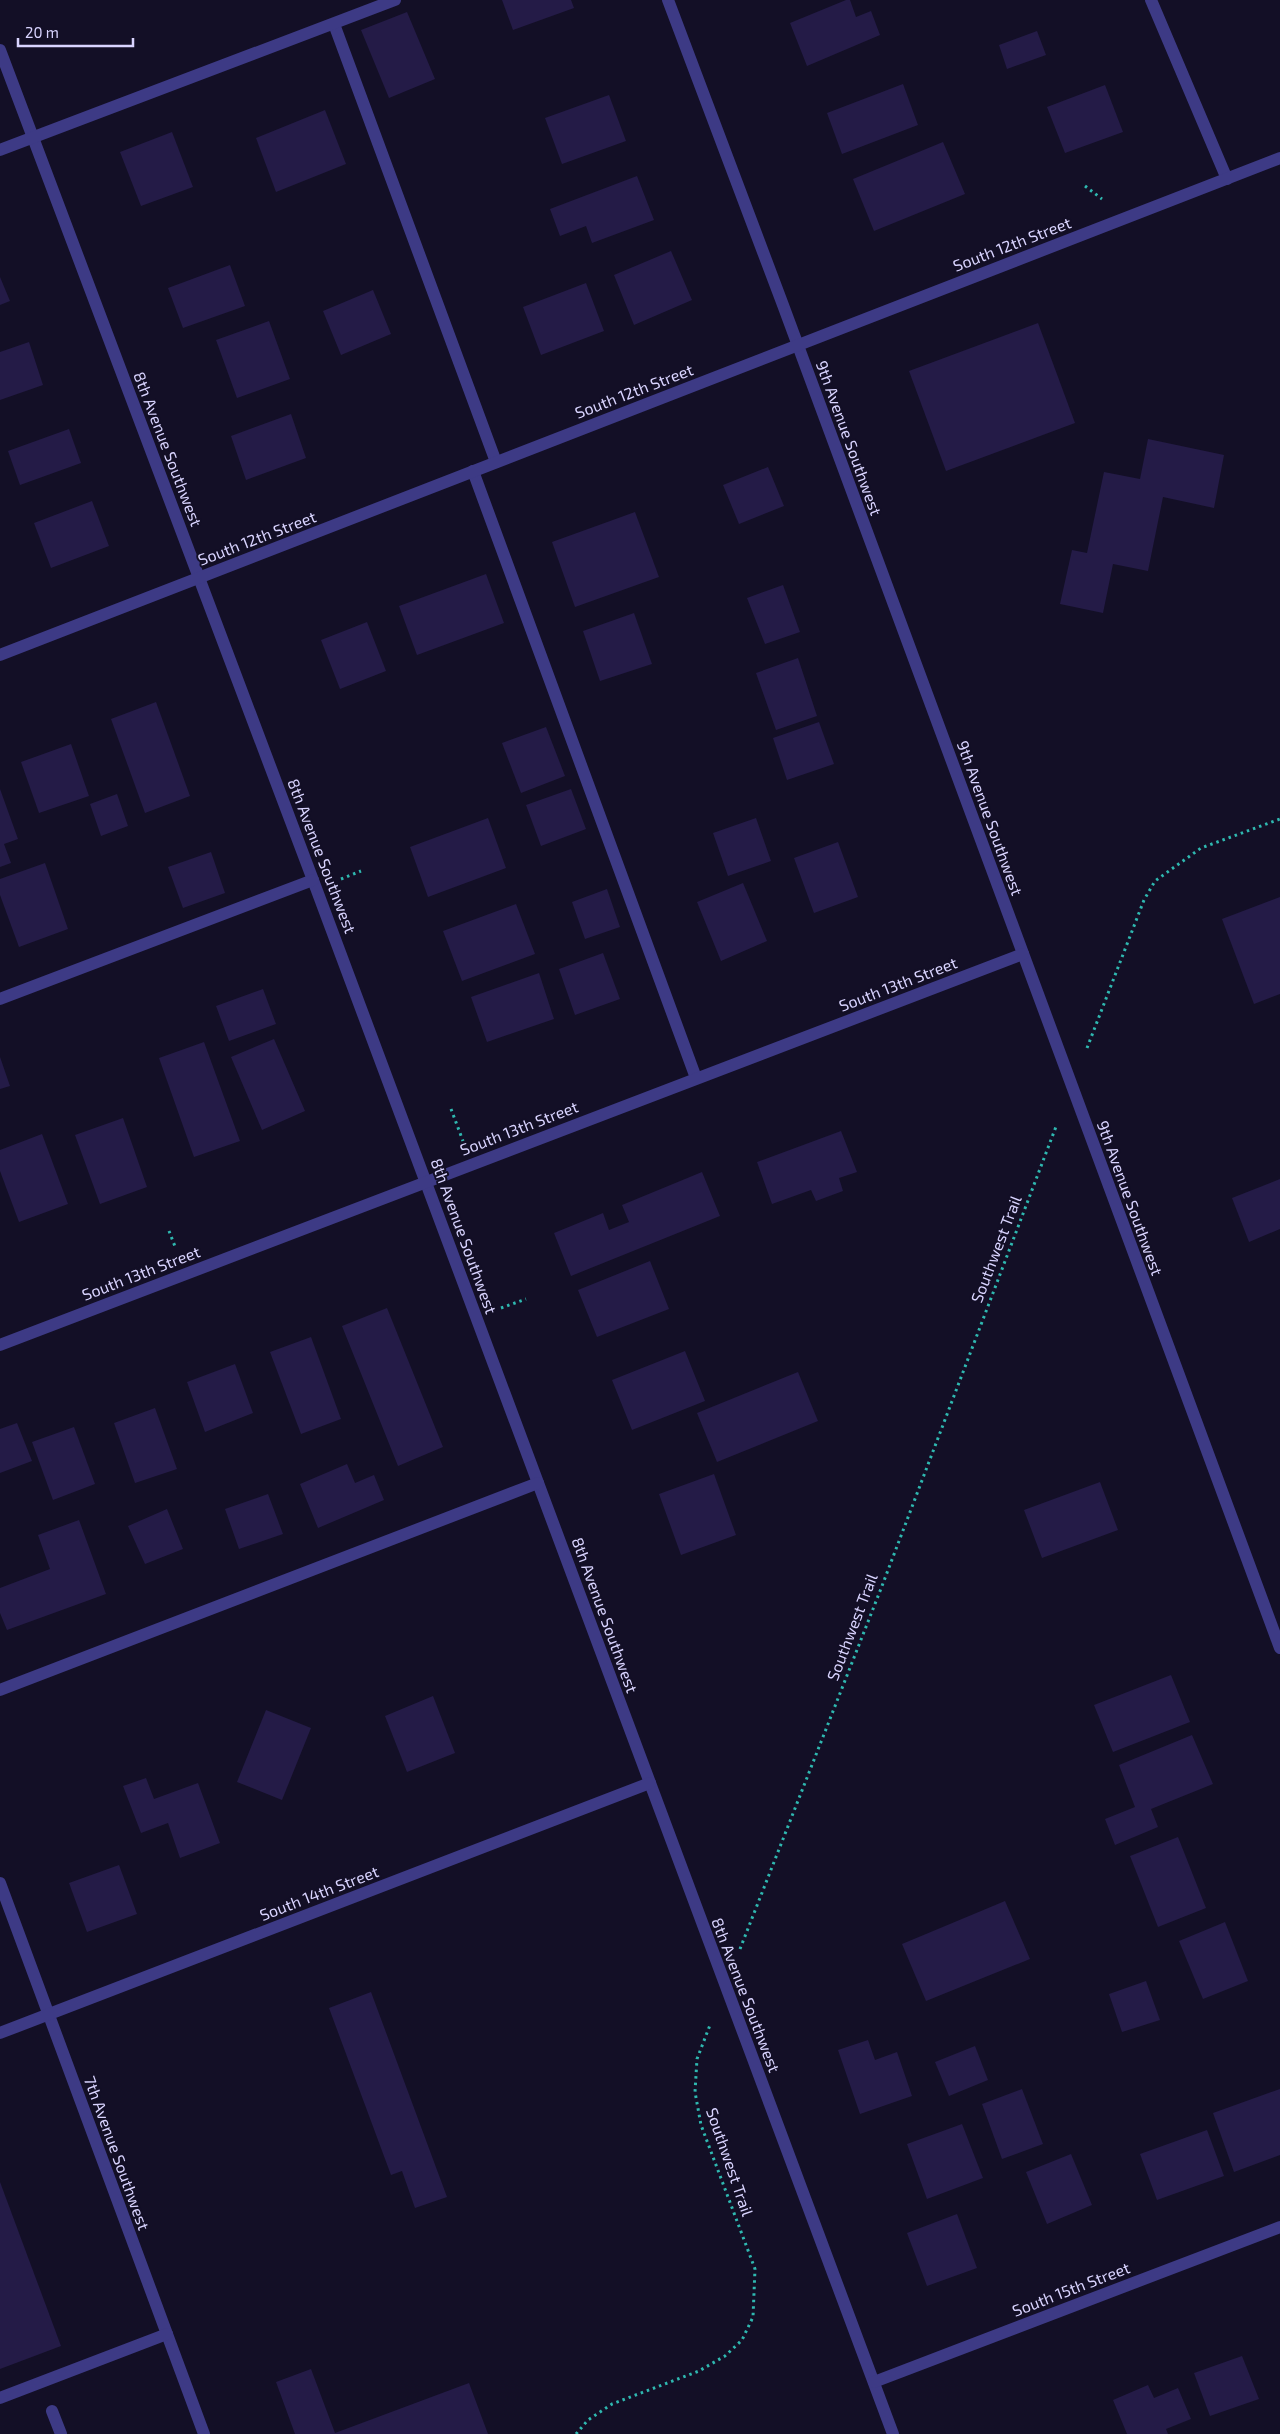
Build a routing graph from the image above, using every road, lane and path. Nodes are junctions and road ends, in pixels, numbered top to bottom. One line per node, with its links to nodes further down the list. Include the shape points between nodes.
1 (395, 0): 4 (street)
2 (668, 0): 10 (street, 9th Avenue Southwest)
3 (1151, 0): 9 (street)
4 (334, 24): 6 (street); 11 (street)
5 (0, 50): 6 (street, 8th Avenue Southwest)
6 (33, 137): 7 (street); 13 (street, 8th Avenue Southwest)
7 (0, 150)
8 (1280, 158): 9 (street, South 12th Street)
9 (1227, 178): 10 (street, South 12th Street)
10 (797, 344): 11 (street, South 12th Street); 17 (street, 9th Avenue Southwest)
11 (496, 462): 12 (street, South 12th Street)
12 (473, 471): 13 (street, South 12th Street); 19 (street)
13 (199, 578): 14 (street, South 12th Street); 16 (street, 8th Avenue Southwest)
14 (0, 655)
15 (1280, 819): 20 (path, Southwest Trail, via 1202,848 1155,881 1144,900)
16 (313, 880): 18 (street); 23 (street, 8th Avenue Southwest)
17 (1023, 954): 19 (street, South 13th Street); 20 (street, 9th Avenue Southwest)
18 (0, 999)
19 (696, 1078): 22 (street, South 13th Street)
20 (1072, 1086): 26 (street, 9th Avenue Southwest); 30 (path, Southwest Trail)
21 (451, 1109): 22 (path)
22 (472, 1163): 23 (street, South 13th Street)
23 (426, 1180): 24 (street, South 13th Street); 25 (street, 8th Avenue Southwest)
24 (0, 1345)
25 (538, 1484): 27 (street); 28 (street, 8th Avenue Southwest)
26 (1280, 1648)
27 (0, 1690)
28 (650, 1783): 30 (street, 8th Avenue Southwest); 31 (street, South 14th Street)
29 (0, 1883): 31 (street, 7th Avenue Southwest)
30 (726, 1987): 35 (street, 8th Avenue Southwest); 40 (path, Southwest Trail, via 697,2058 695,2092 701,2125 755,2269 753,2317 742,2340 725,2356 699,2371 612,2404 588,2420)
31 (48, 2015): 32 (street, South 14th Street); 34 (street, 7th Avenue Southwest)
32 (0, 2033)
33 (1280, 2227): 35 (street, South 15th Street)
34 (167, 2334): 36 (street); 39 (street, 7th Avenue Southwest)
35 (874, 2382): 41 (street, 8th Avenue Southwest)
36 (0, 2398)
37 (52, 2410): 38 (street)
38 (60, 2434)
39 (204, 2434)
40 (576, 2434)
41 (893, 2434)

